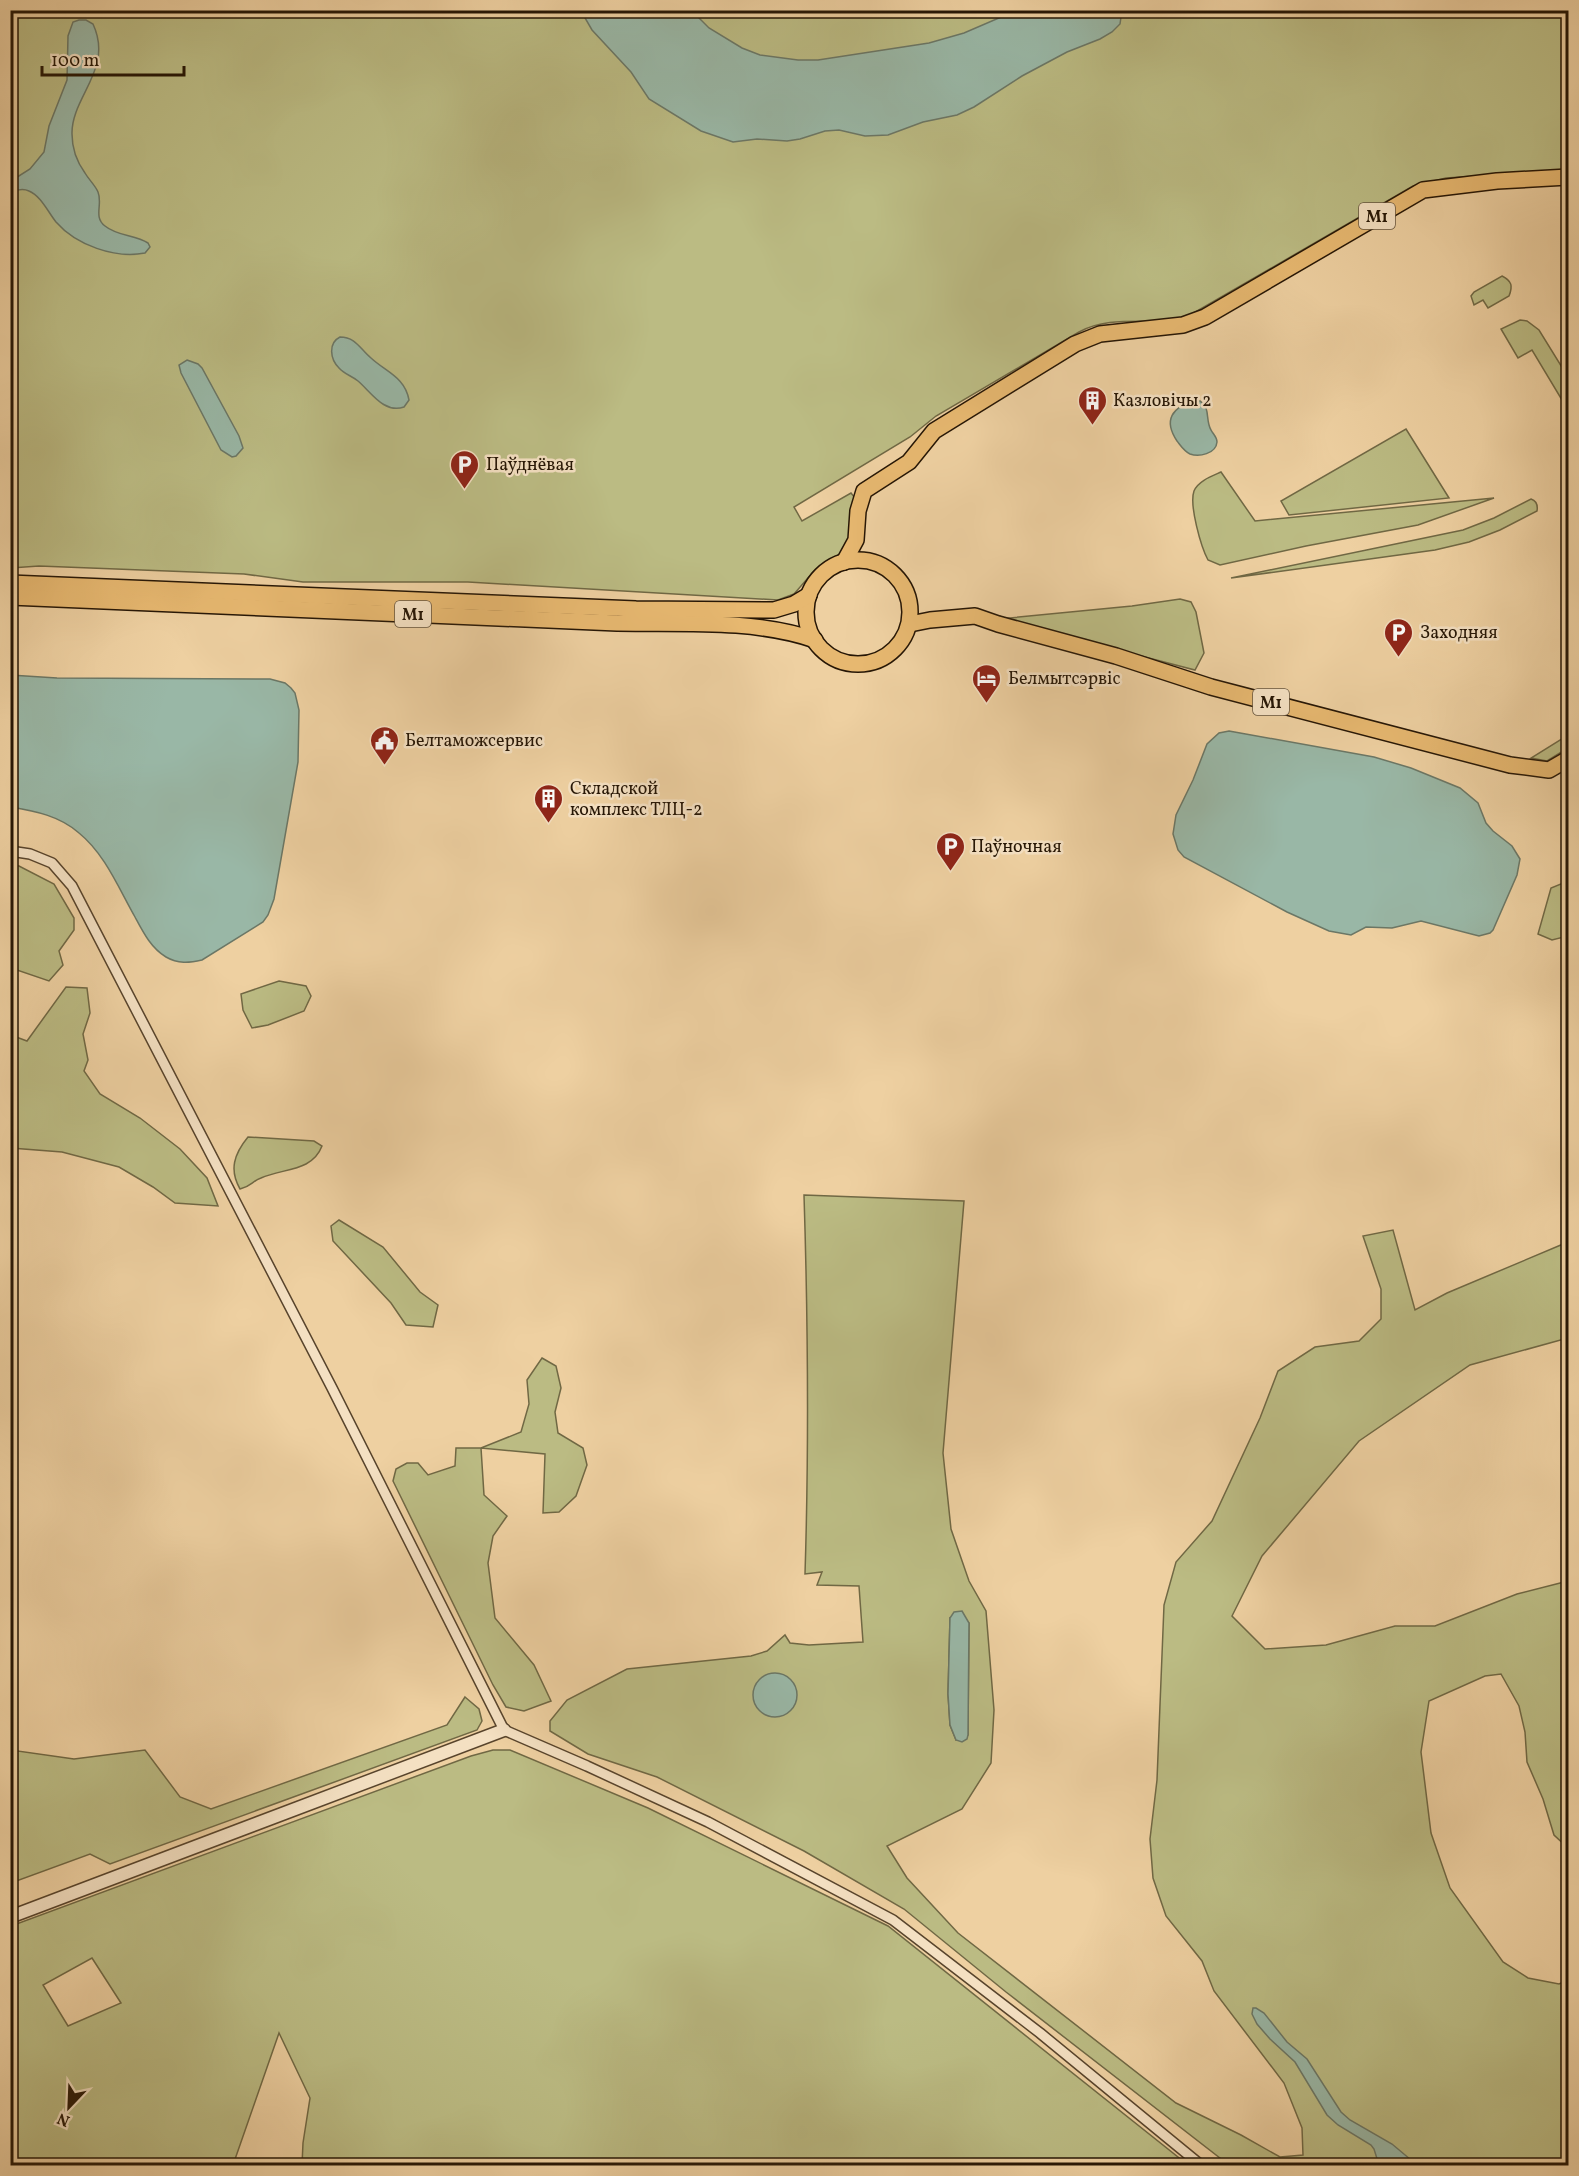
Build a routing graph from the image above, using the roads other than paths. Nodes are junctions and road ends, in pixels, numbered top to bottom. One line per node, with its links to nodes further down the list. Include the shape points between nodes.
1 (1569, 177): 2 (highway, М1, via 1423,189 1205,317 1183,325 1108,333 1075,344 934,430 909,462 864,491 856,540)
2 (844, 562): 4 (highway, via 819,577); 6 (highway, via 869,560 894,573 909,596)
3 (10, 583): 4 (highway, М1, via 636,609 774,610)
4 (809, 595): 7 (highway, via 806,620)
5 (10, 597): 7 (highway, М1, via 708,624 784,630)
6 (910, 624): 7 (highway, М1, via 896,649 870,663 838,661); 8 (highway, М1, via 975,616 1211,687 1510,765 1549,770)
7 (815, 640)
8 (1569, 759)
9 (10, 851): 10 (street, via 52,863 72,886)
10 (504, 1731): 11 (street); 12 (street, via 708,1822 893,1920 1040,2033)
11 (10, 1917)
12 (1202, 2166)

